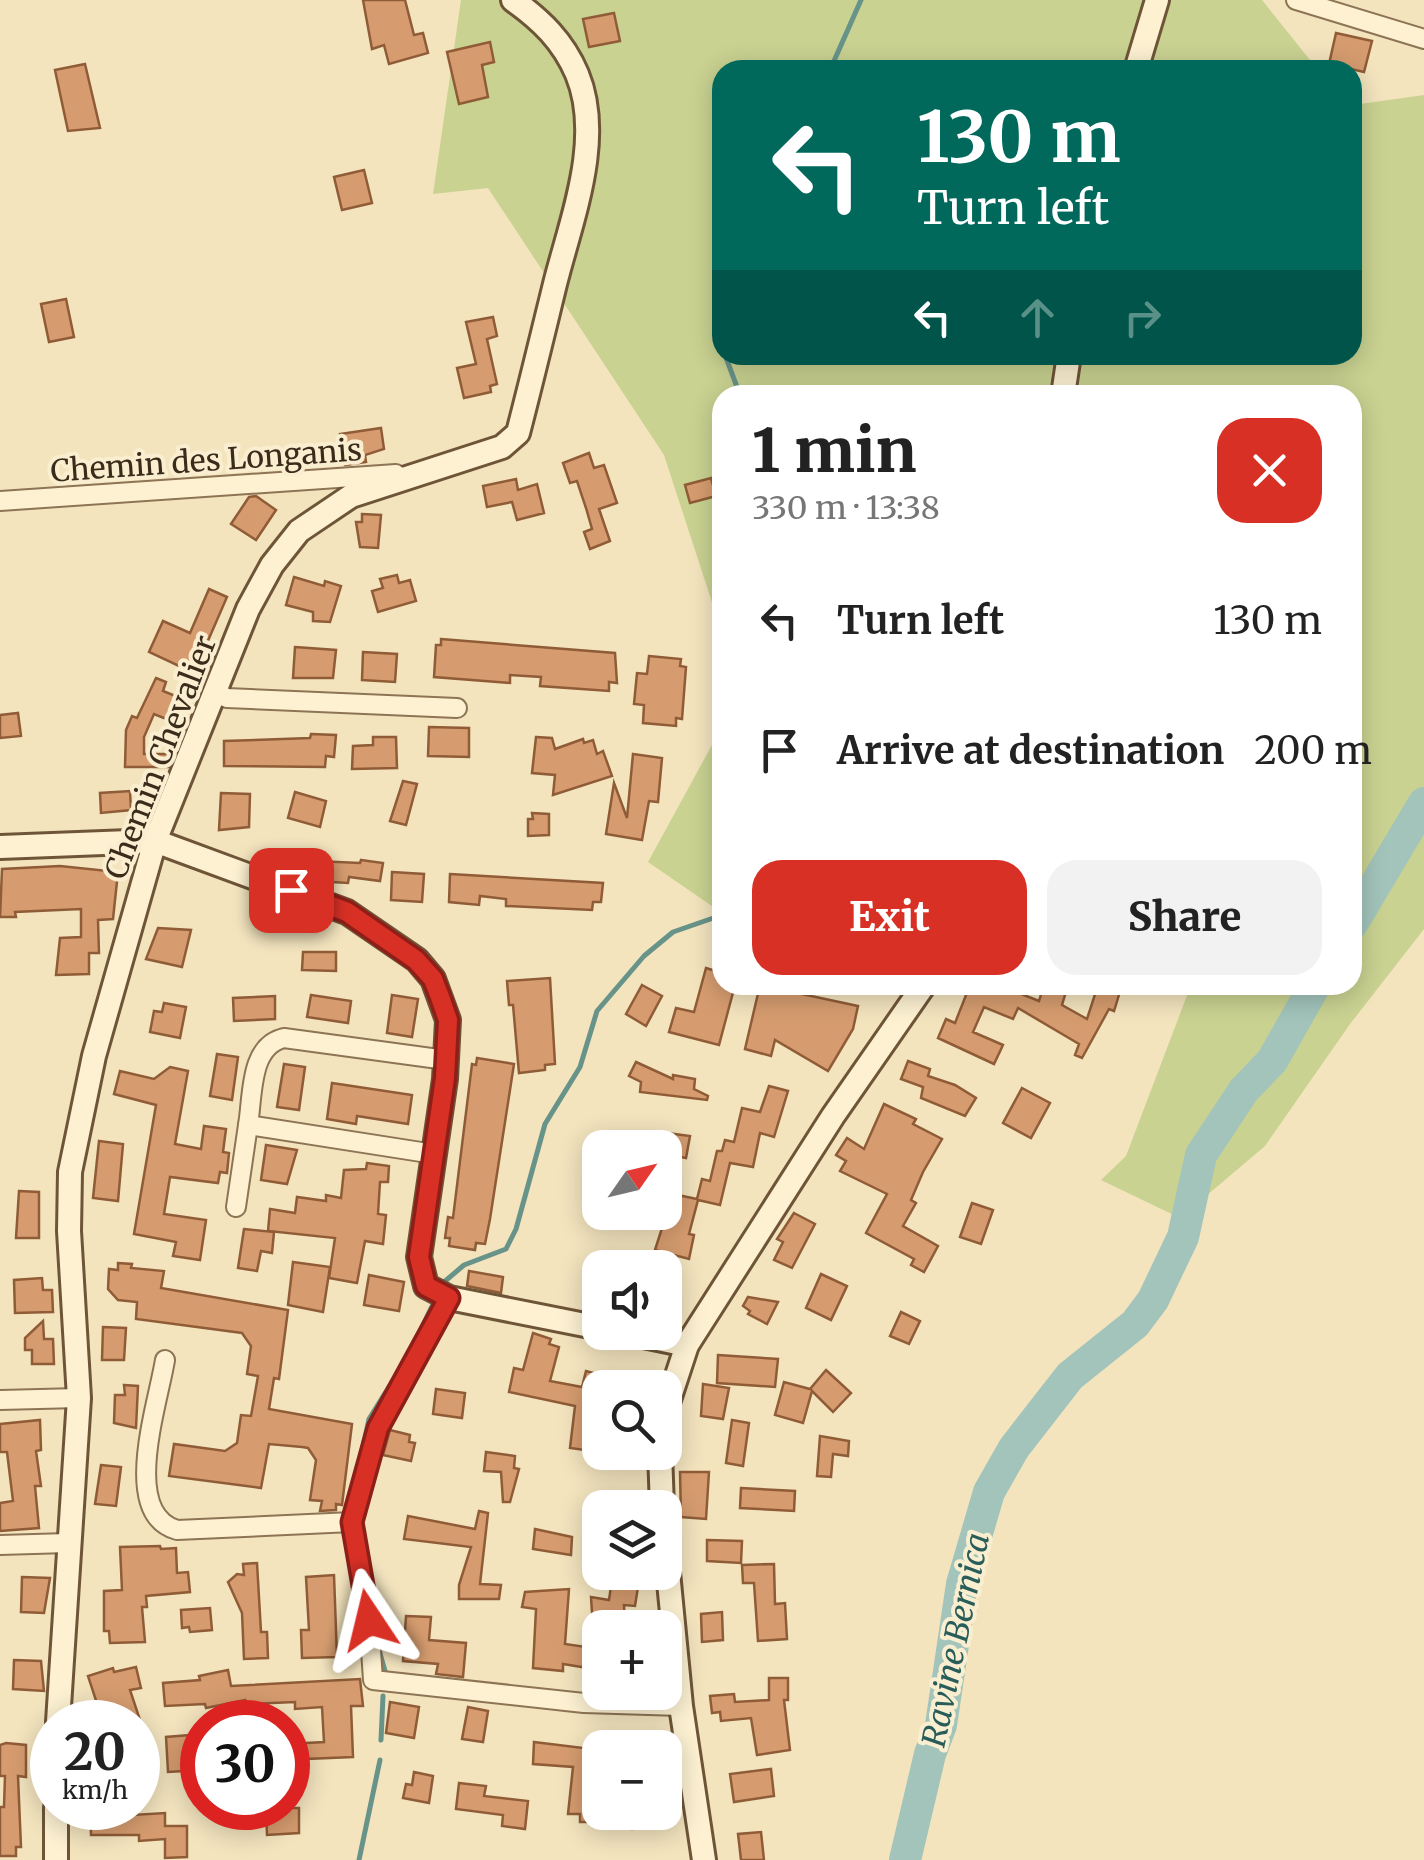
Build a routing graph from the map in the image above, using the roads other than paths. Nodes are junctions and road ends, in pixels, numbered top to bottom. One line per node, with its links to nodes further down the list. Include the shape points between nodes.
1 (513, 0): 6 (street, Chemin Chevalier, via 555,35 577,74 584,162 518,432 502,447)
2 (1158, 0): 5 (street)
3 (1296, 0): 4 (street)
4 (1424, 40)
5 (1139, 60)
6 (416, 472): 7 (street, Chemin des Longanis); 8 (street, Chemin Chevalier, via 351,496 300,531 248,609)
7 (0, 501)
8 (214, 692): 9 (street, via 227,698); 10 (street, Chemin Chevalier)
9 (457, 708)
10 (155, 841): 11 (street); 13 (street, via 347,912 416,960 433,979 448,1020); 23 (street, Chemin Chevalier, via 94,1056 70,1172)
11 (0, 847)
12 (917, 995): 20 (street)
13 (446, 1060): 14 (street, via 272,1040 258,1064); 15 (street)
14 (248, 1125): 15 (street); 16 (street)
15 (434, 1154): 17 (street, via 419,1257 426,1286)
16 (236, 1207)
17 (449, 1298): 18 (street); 25 (street, via 378,1428)
18 (582, 1324)
19 (682, 1344): 20 (street)
20 (688, 1345): 22 (street)
21 (165, 1360): 25 (street, via 144,1482 151,1513 162,1526)
22 (679, 1370)
23 (79, 1398): 24 (street); 26 (street, Chemin Chevalier)
24 (0, 1400)
25 (352, 1522): 29 (street, via 374,1680)
26 (68, 1543): 27 (street); 28 (street, Chemin Chevalier)
27 (0, 1545)
28 (59, 1700)
29 (582, 1703)
30 (682, 1706): 33 (street)
31 (56, 1830): 32 (street)
32 (56, 1860)
33 (704, 1860)

